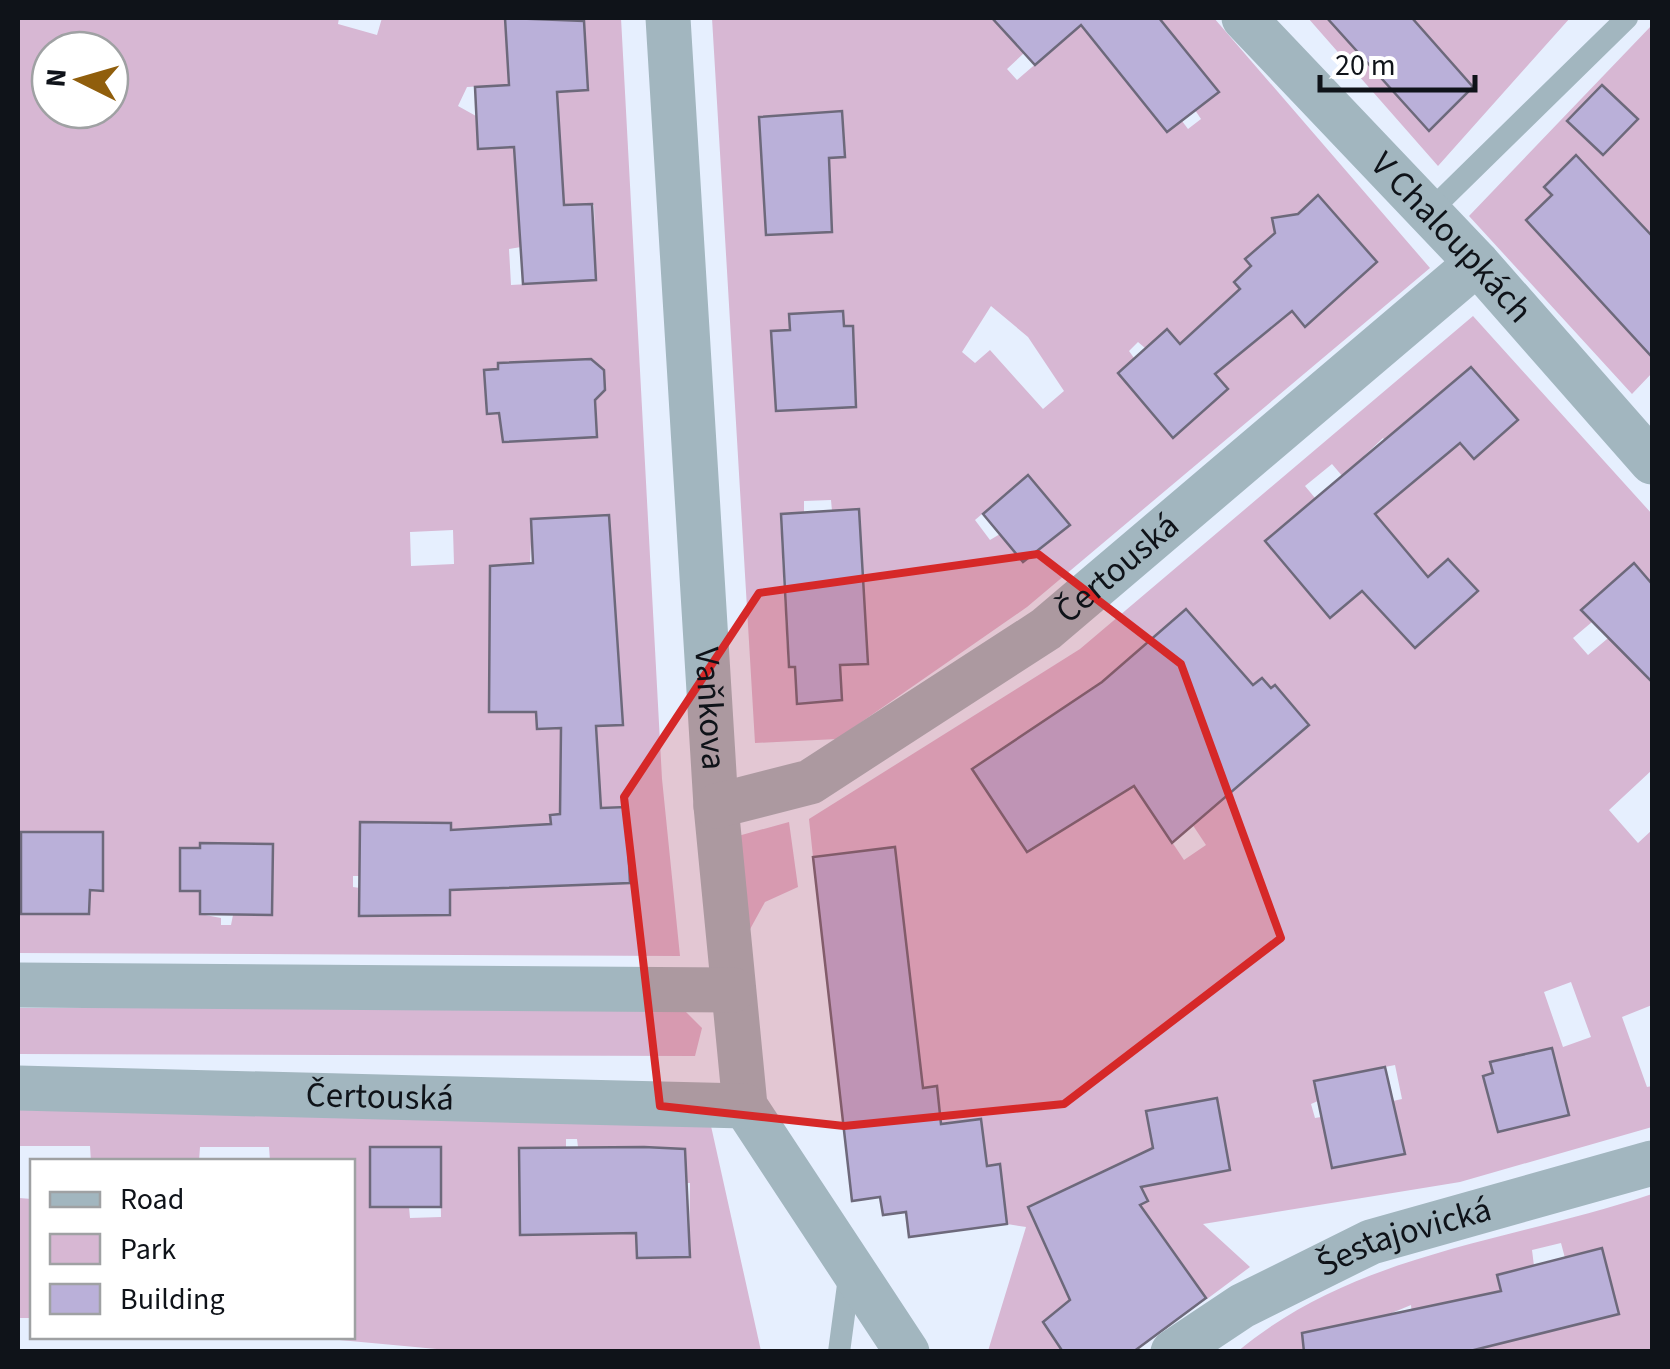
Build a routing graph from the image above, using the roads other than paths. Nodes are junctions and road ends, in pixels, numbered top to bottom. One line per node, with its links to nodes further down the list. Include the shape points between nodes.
1 (668, 18): 7 (street, Vaňkova)
2 (1244, 18): 4 (street, V Chaloupkách)
3 (1628, 18): 4 (lane)
4 (1429, 212): 5 (street, V Chaloupkách)
5 (1478, 263): 6 (street, V Chaloupkách); 7 (street, Čertouská, via 1046,629 810,782)
6 (1652, 462)
7 (716, 806): 9 (street, Vaňkova)
8 (18, 984): 9 (street)
9 (733, 990): 11 (street, Vaňkova)
10 (18, 1088): 11 (street, Čertouská)
11 (744, 1106): 13 (street, Vaňkova)
12 (1652, 1163): 16 (street, Šestajovická, via 1371,1242 1242,1306)
13 (850, 1266): 14 (lane); 15 (street, Vaňkova)
14 (839, 1352)
15 (907, 1352)
16 (1173, 1352)

